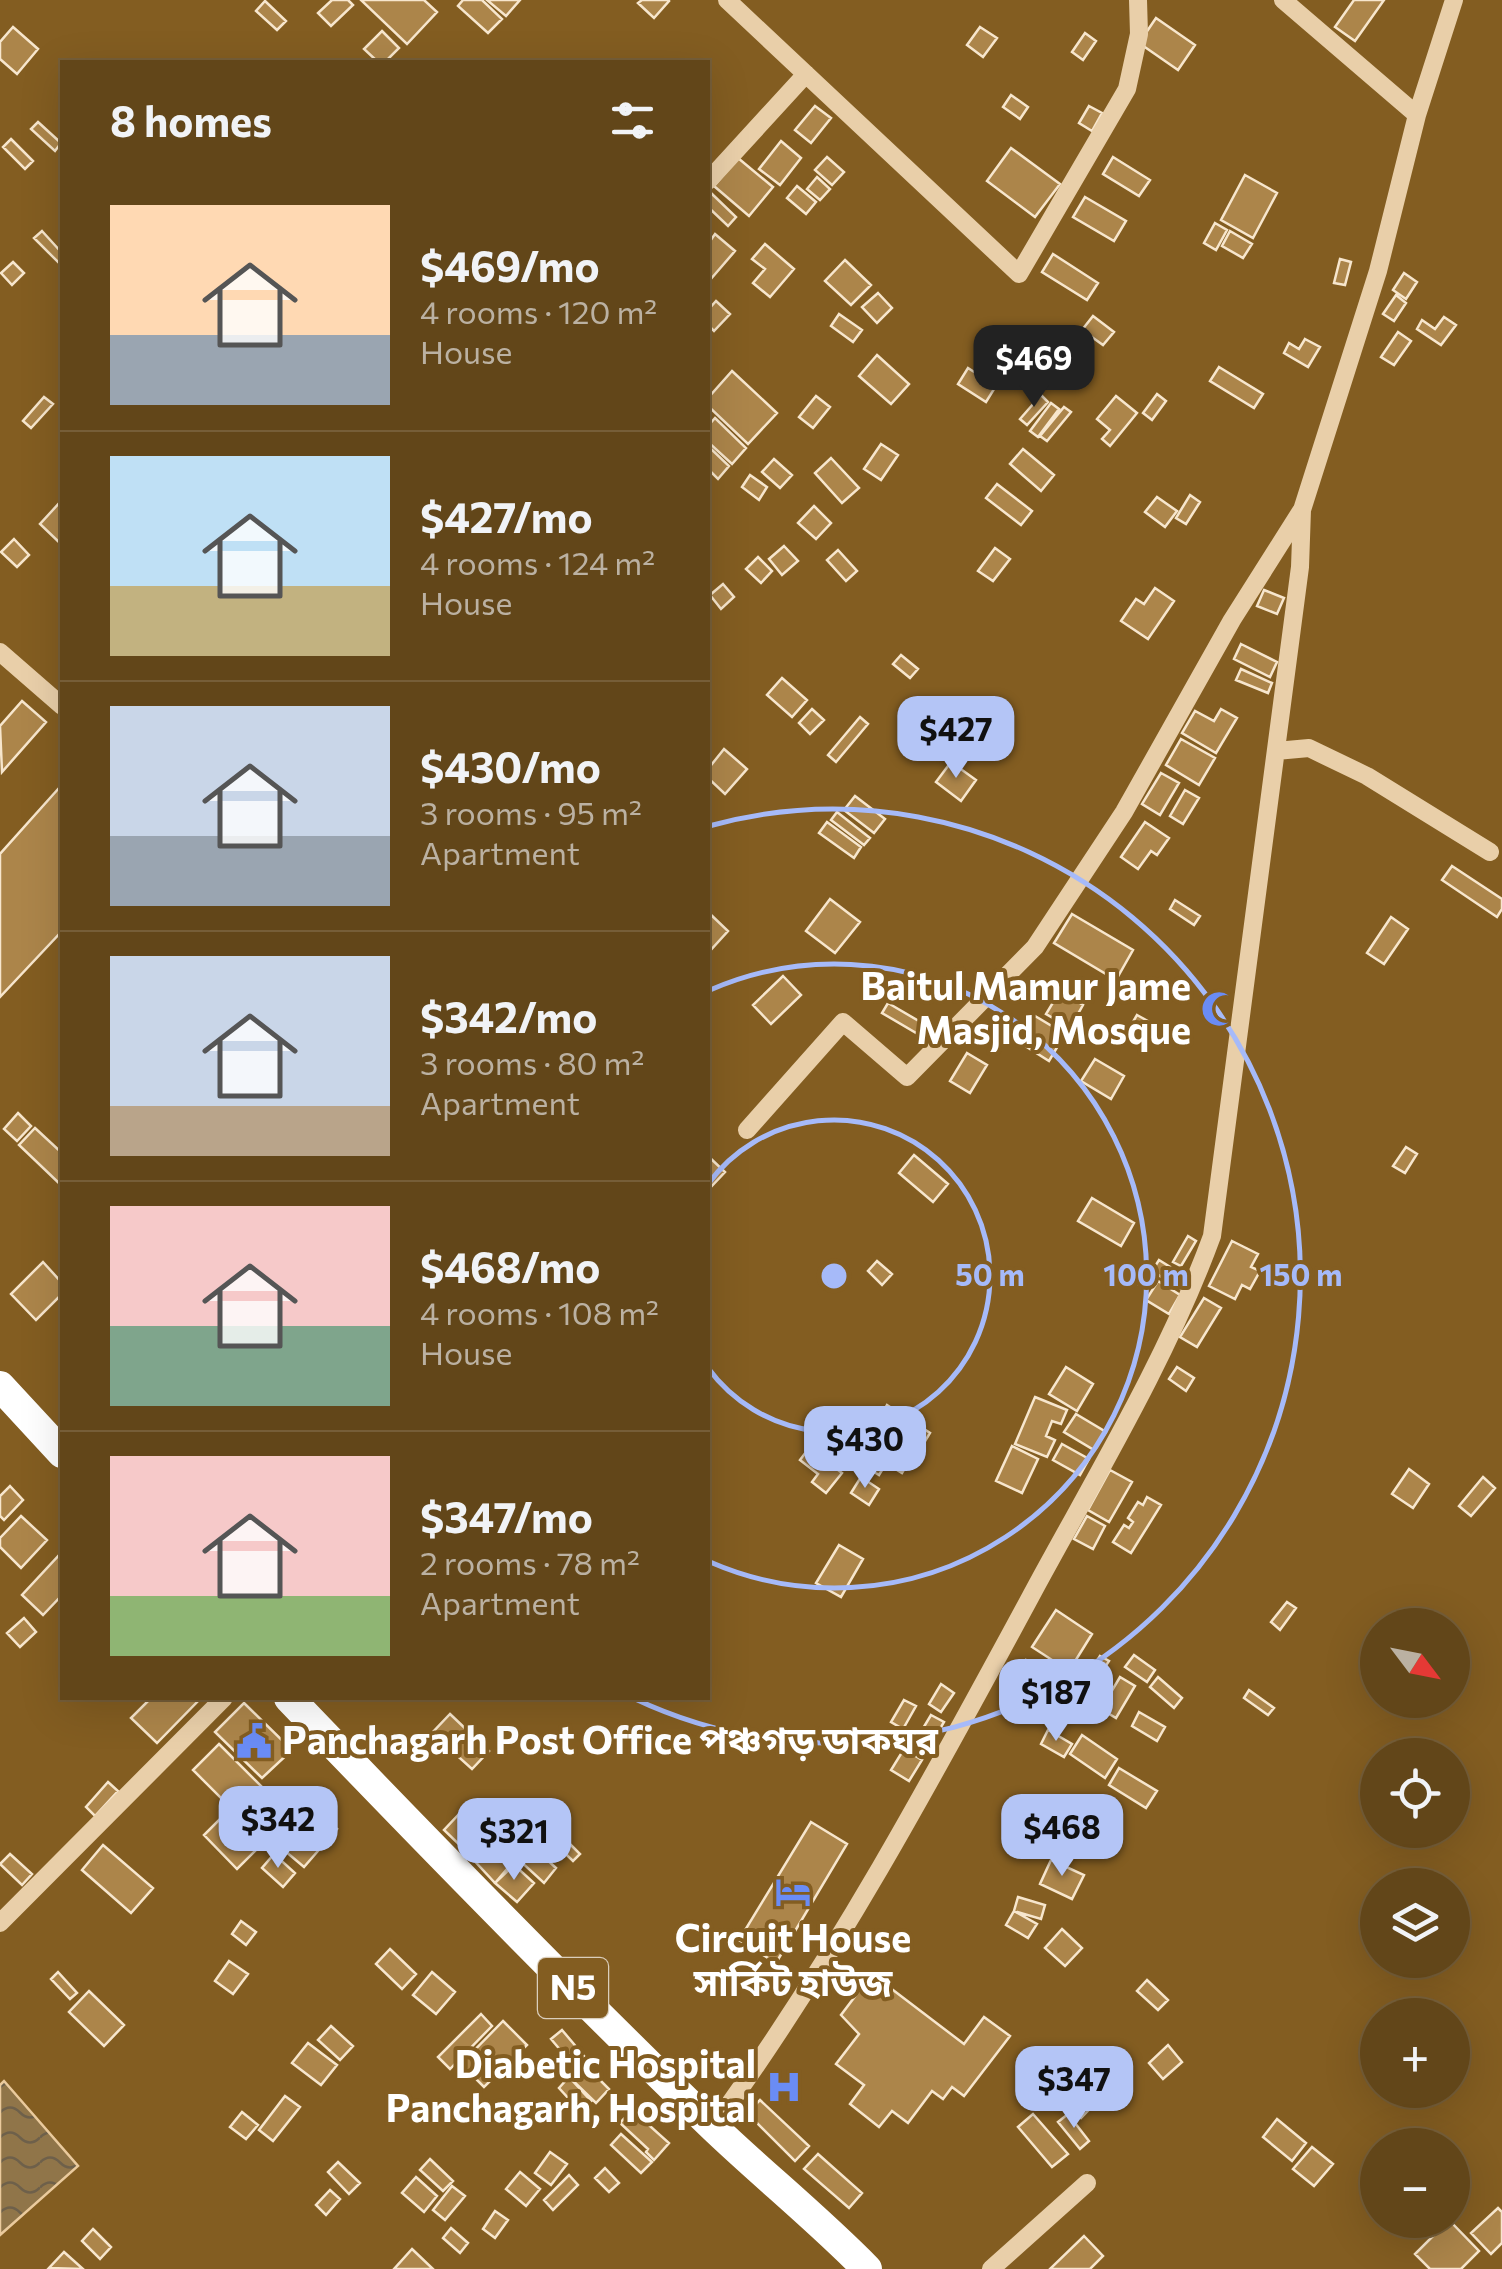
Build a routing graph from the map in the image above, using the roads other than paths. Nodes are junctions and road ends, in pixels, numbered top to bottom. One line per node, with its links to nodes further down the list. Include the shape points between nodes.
1 (727, 0): 5 (street)
2 (1138, 0): 5 (street, via 1127,90 1019,274)
3 (1282, 0): 6 (street)
4 (1454, 0): 6 (street)
5 (806, 74): 7 (street)
6 (1416, 115): 8 (street, via 1378,271)
7 (710, 179)
8 (1302, 510): 11 (street); 13 (street, via 1124,812 1034,948 908,1078 843,1022)
9 (0, 652): 10 (street)
10 (60, 704)
11 (1276, 751): 12 (street, via 1309,748); 19 (street, via 1212,1236 1194,1286 902,1833 836,1946)
12 (1490, 852)
13 (748, 1130)
14 (0, 1386): 15 (highway)
15 (60, 1451)
16 (222, 1700): 18 (street)
17 (292, 1700): 19 (highway, N5)
18 (0, 1924)
19 (713, 2127): 21 (highway, N5)
20 (1087, 2184): 22 (street)
21 (867, 2269)
22 (991, 2269)

